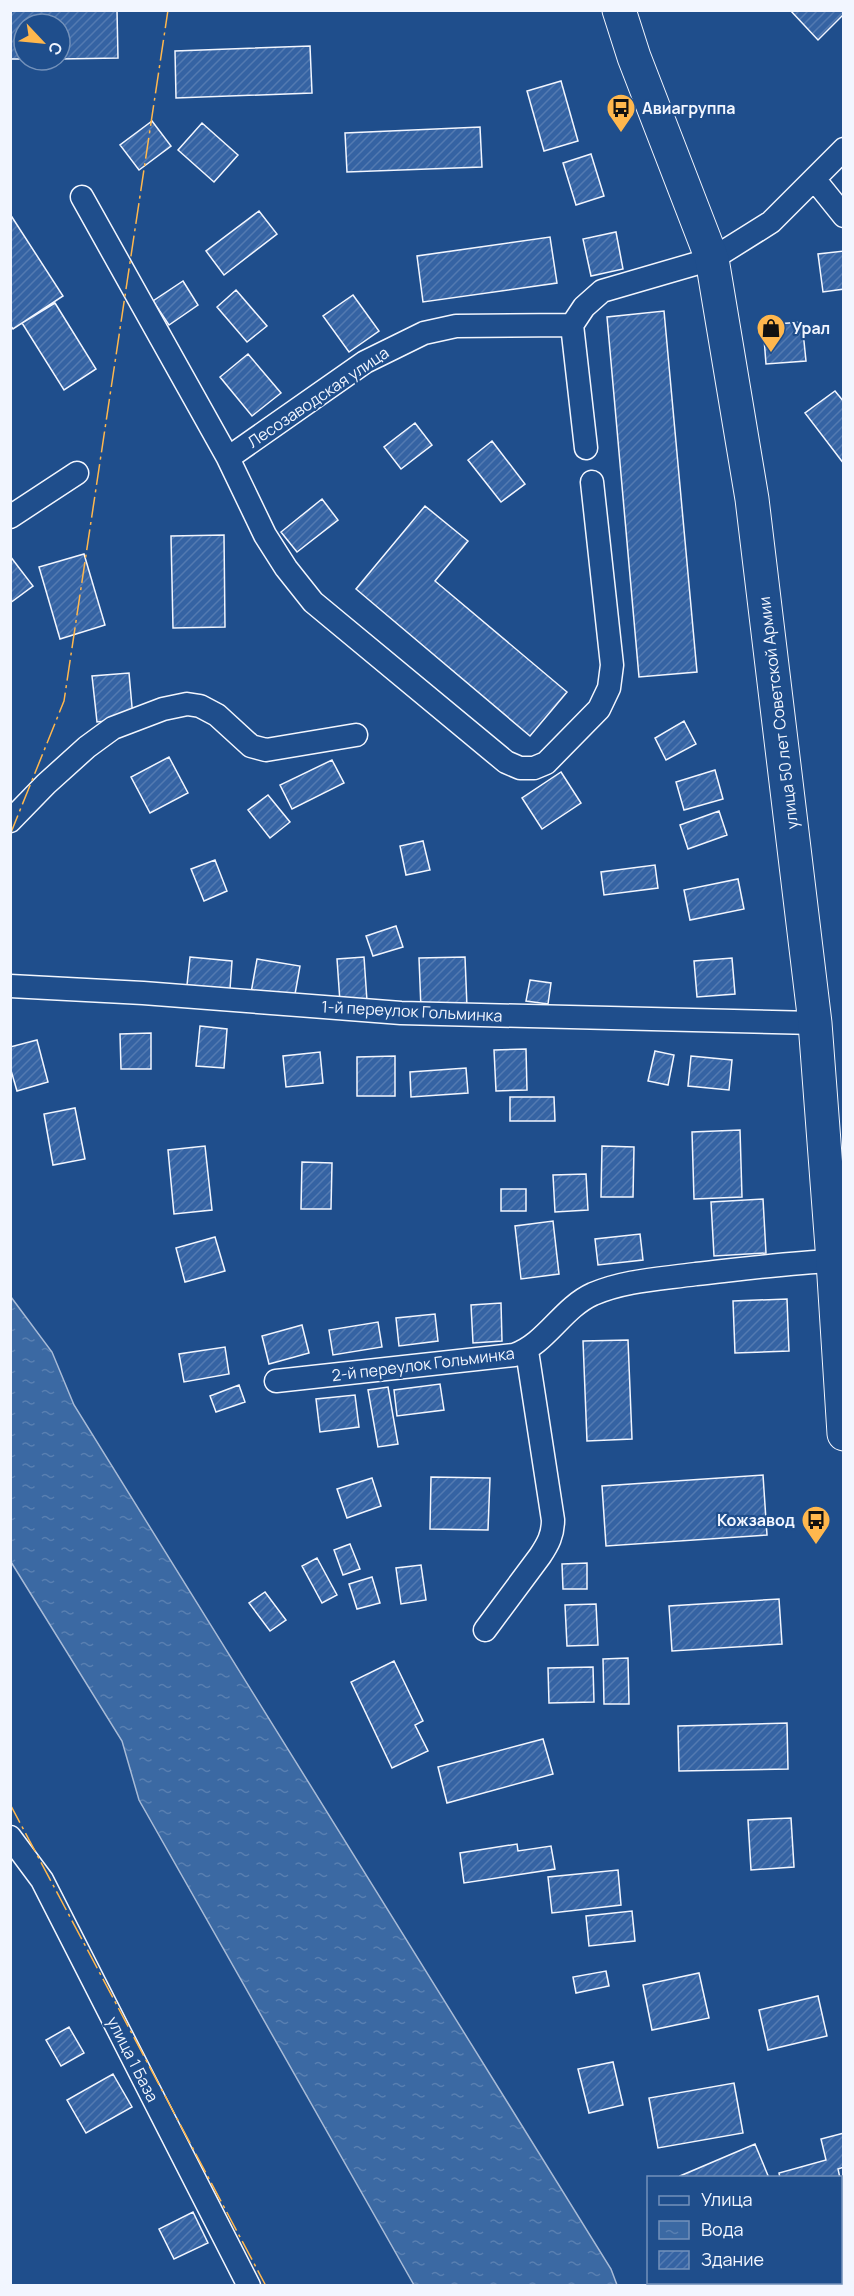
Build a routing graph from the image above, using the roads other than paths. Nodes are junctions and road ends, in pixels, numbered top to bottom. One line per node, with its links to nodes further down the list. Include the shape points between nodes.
1 (619, 10): 6 (main road, улица 50 лет Советской Армии)
2 (843, 149): 3 (street)
3 (815, 180): 5 (street); 6 (street, via 771,222)
4 (82, 197): 9 (street)
5 (843, 216)
6 (712, 258): 7 (street, via 602,291); 16 (main road, улица 50 лет Советской Армии, via 752,499)
7 (572, 325): 8 (street); 9 (street, Лесозаводская улица, via 456,326 424,333 365,362)
8 (586, 448)
9 (228, 458): 11 (street, via 265,535 313,602 506,762 520,768 546,763 599,709 609,688 612,665)
10 (77, 473): 12 (street)
11 (592, 482)
12 (10, 517)
13 (356, 735): 14 (street, via 266,750 251,746 217,715 200,706 187,704 164,709 113,728 46,784)
14 (10, 821)
15 (10, 986): 16 (street, 1-й переулок Гольминка, via 401,1013)
16 (815, 1023): 17 (main road, улица 50 лет Советской Армии)
17 (833, 1261): 18 (street, 2-й переулок Гольминка, via 623,1283 582,1301); 20 (main road, улица 50 лет Советской Армии)
18 (527, 1351): 19 (street, 2-й переулок Гольминка); 21 (street, via 553,1532 549,1544)
19 (276, 1382)
20 (843, 1434)
21 (484, 1630)
22 (10, 1837): 23 (street, улица 1 База, via 42,1880)
23 (249, 2286)

